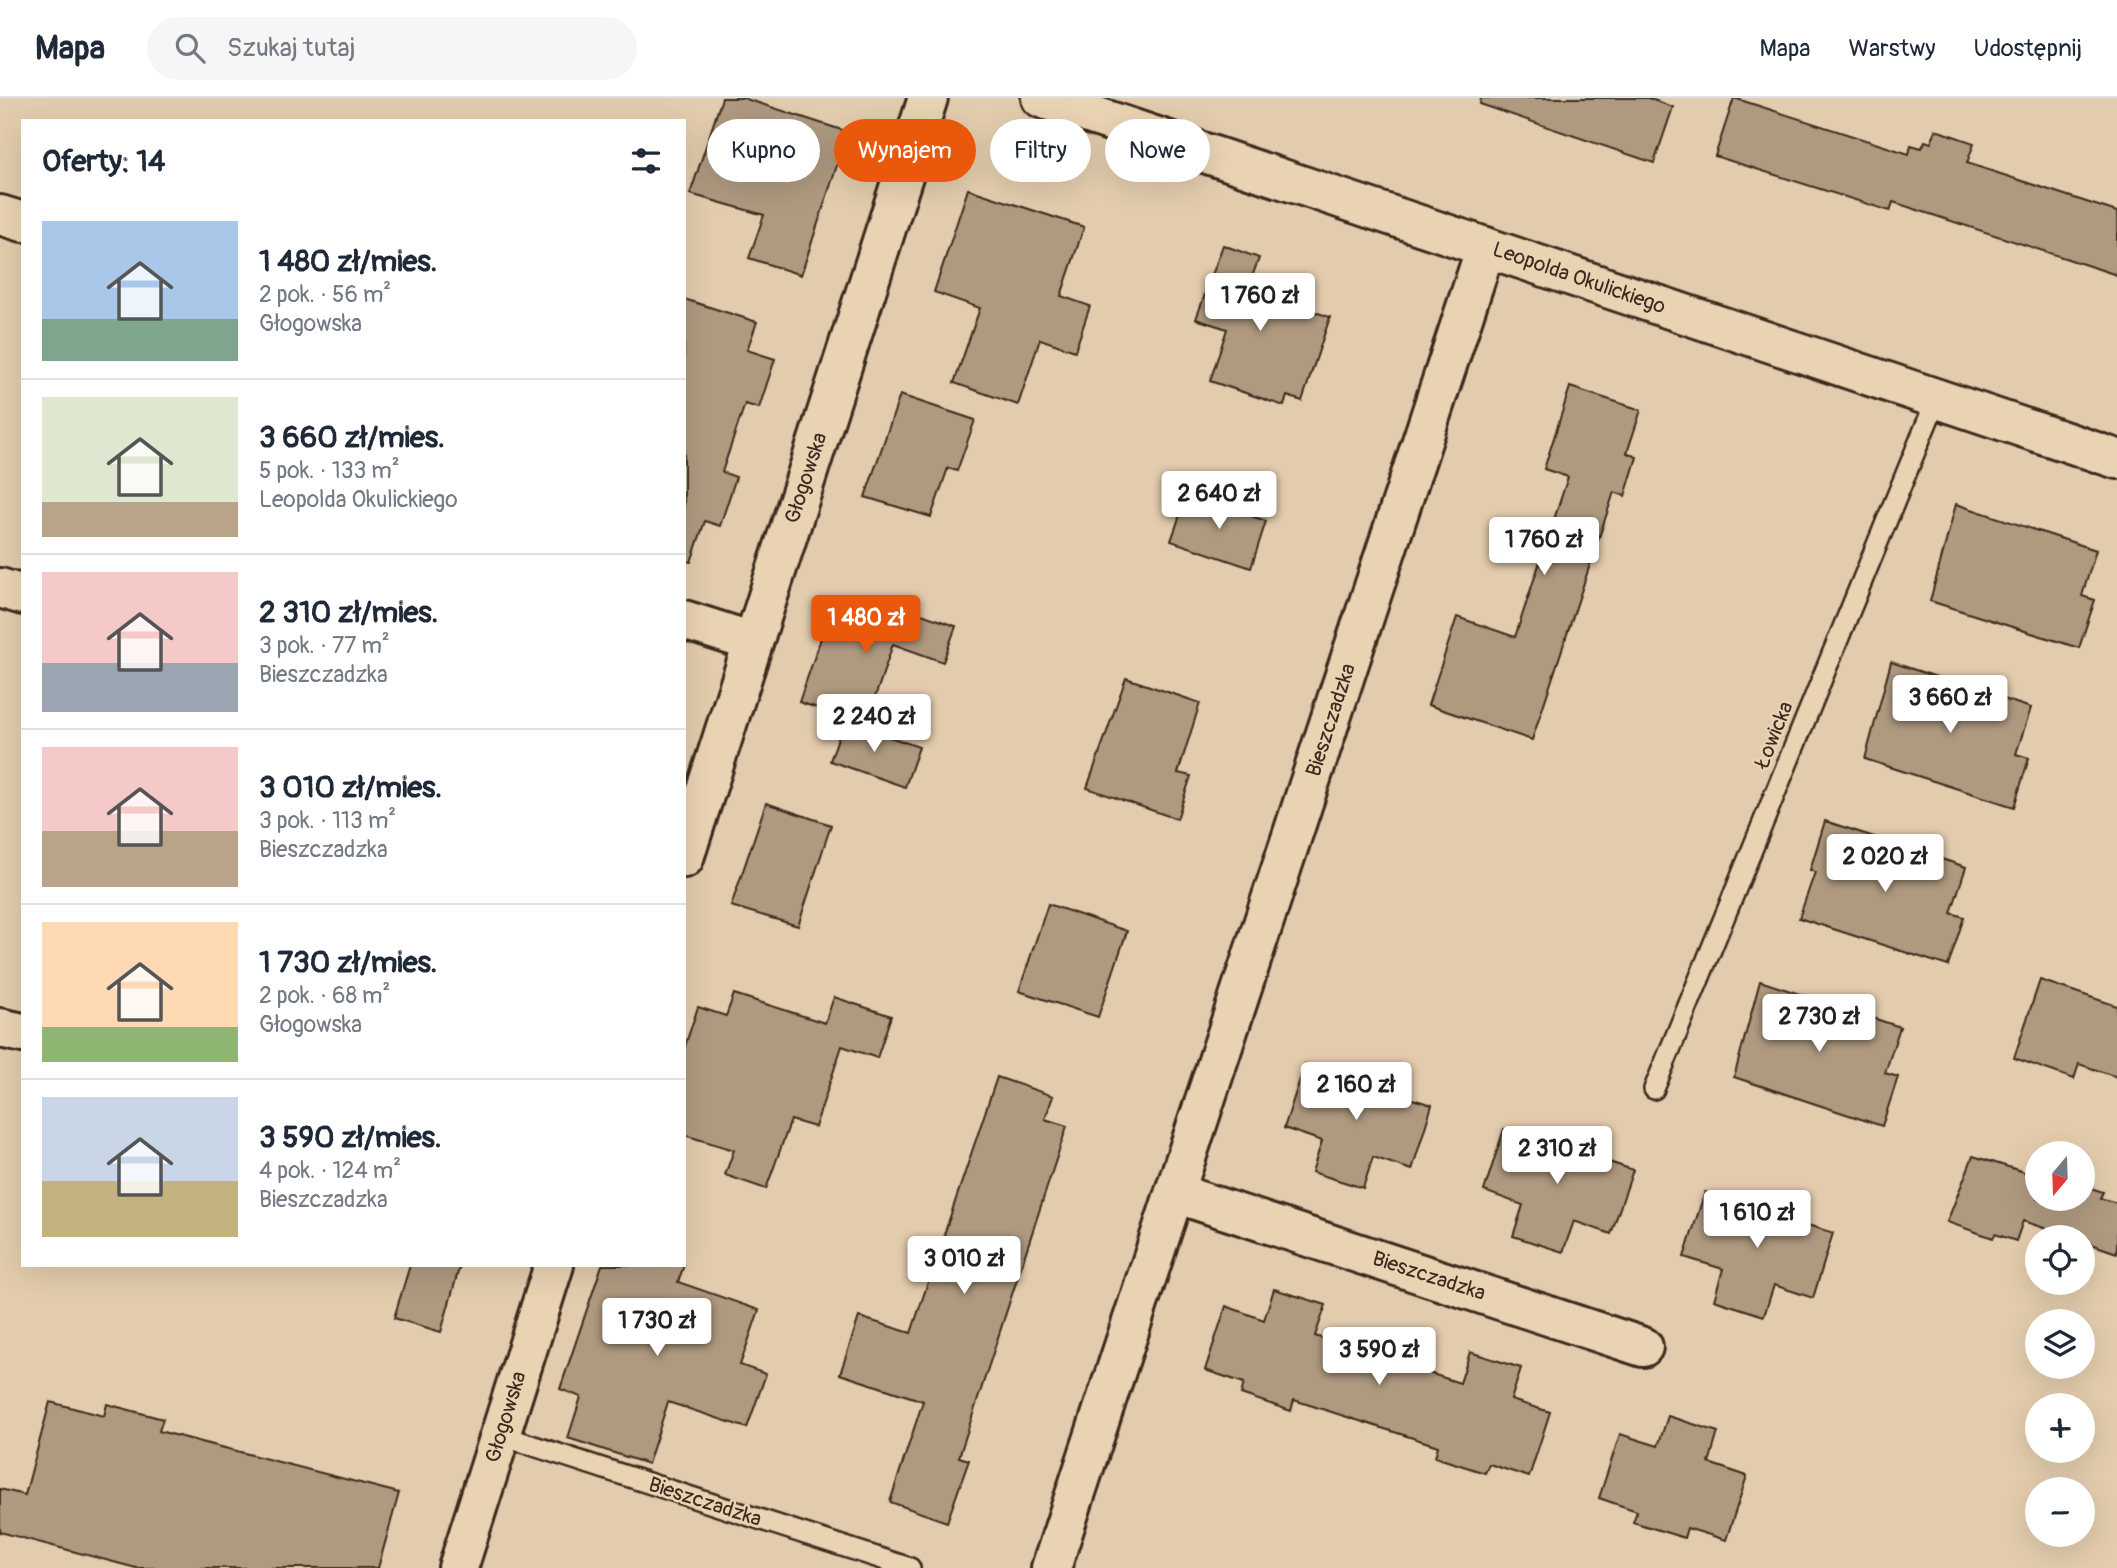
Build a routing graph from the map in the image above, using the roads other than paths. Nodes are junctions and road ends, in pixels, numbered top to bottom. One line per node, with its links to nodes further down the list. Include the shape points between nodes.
1 (928, 98): 11 (street, Głogowska)
2 (1041, 98): 5 (street, Leopolda Okulickiego)
3 (0, 215): 4 (street)
4 (21, 221)
5 (1486, 247): 6 (street, Leopolda Okulickiego); 16 (street, Bieszczadzka)
6 (1937, 398): 7 (street, Leopolda Okulickiego); 15 (lane, Łowicka)
7 (2117, 459)
8 (0, 588): 9 (street)
9 (21, 594)
10 (686, 621): 11 (street)
11 (753, 642): 12 (street, Głogowska)
12 (686, 852)
13 (0, 1028): 14 (street)
14 (21, 1033)
15 (1654, 1088)
16 (1175, 1193): 18 (street, Bieszczadzka); 22 (street, Bieszczadzka)
17 (553, 1267): 19 (street, Głogowska)
18 (1643, 1346)
19 (500, 1435): 20 (street, Głogowska); 21 (lane, Bieszczadzka)
20 (458, 1568)
21 (910, 1568)
22 (1051, 1568)

